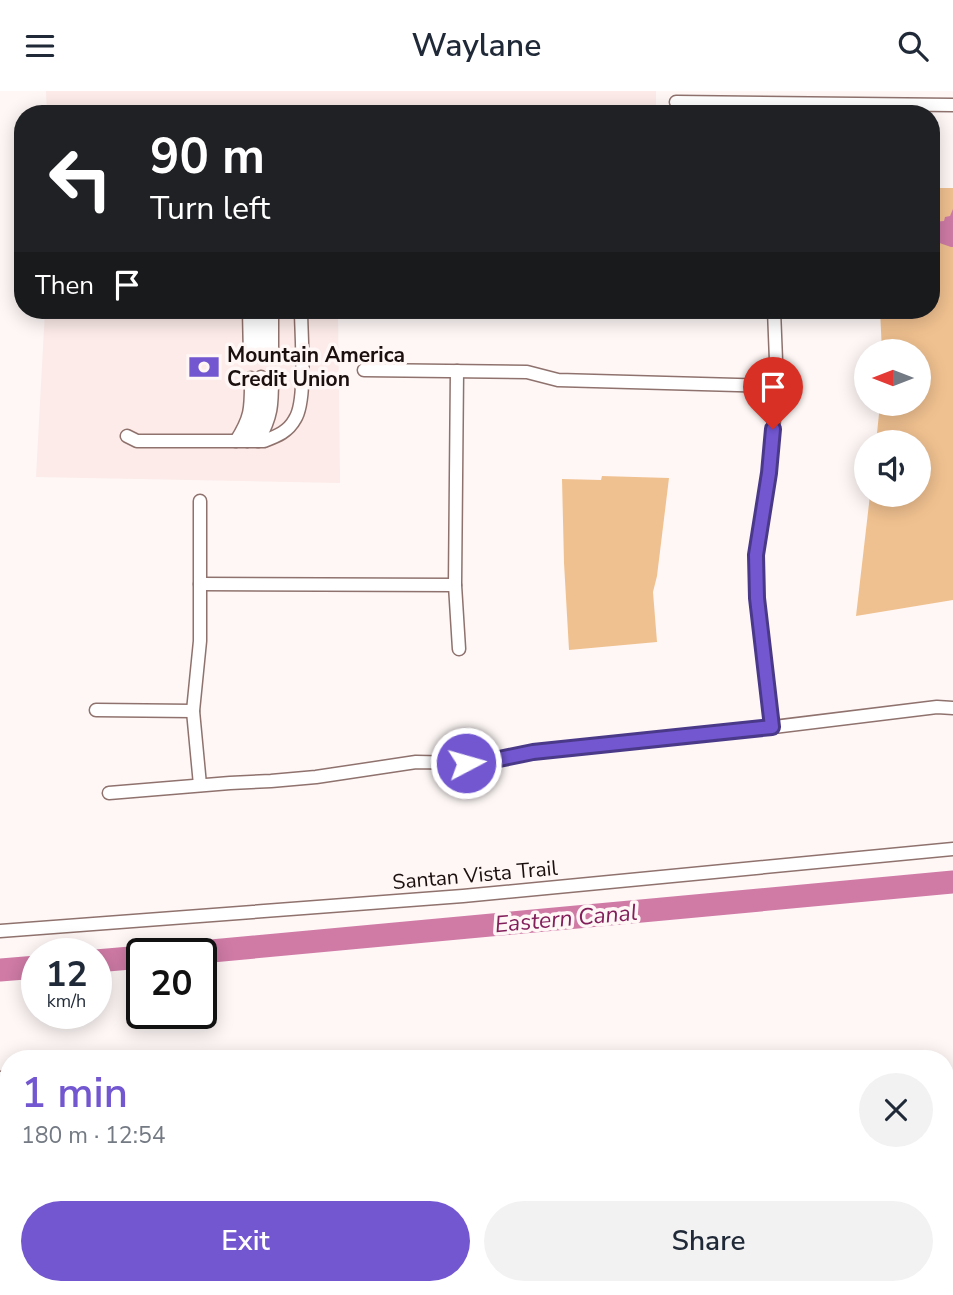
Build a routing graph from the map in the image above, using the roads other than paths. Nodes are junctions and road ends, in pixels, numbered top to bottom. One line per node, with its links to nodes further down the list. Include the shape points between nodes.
1 (909, 91): 5 (lane)
2 (952, 91): 6 (lane)
3 (676, 102): 4 (lane)
4 (719, 105)
5 (908, 105): 6 (lane)
6 (952, 105)
7 (251, 319): 12 (lane)
8 (261, 319): 12 (lane)
9 (270, 319): 12 (lane)
10 (301, 319): 17 (lane, via 302,401 295,419 282,435)
11 (774, 319): 15 (lane)
12 (261, 357)
13 (364, 370): 14 (lane)
14 (457, 371): 15 (lane, via 527,372 558,380); 20 (lane)
15 (777, 386): 25 (lane, via 756,555)
16 (127, 436): 17 (lane, via 137,441)
17 (247, 441): 17 (lane, via 247,423 261,377 272,411 267,425)
18 (200, 501): 19 (lane)
19 (200, 584): 20 (lane); 24 (lane)
20 (455, 585): 21 (lane)
21 (459, 649)
22 (953, 708): 25 (lane)
23 (96, 710): 24 (lane)
24 (193, 711): 26 (lane)
25 (772, 727): 26 (lane, via 466,763 416,762 316,777)
26 (200, 785): 27 (lane)
27 (110, 793)
28 (953, 849): 29 (lane, Santan Vista Trail, via 463,896)
29 (0, 931)

